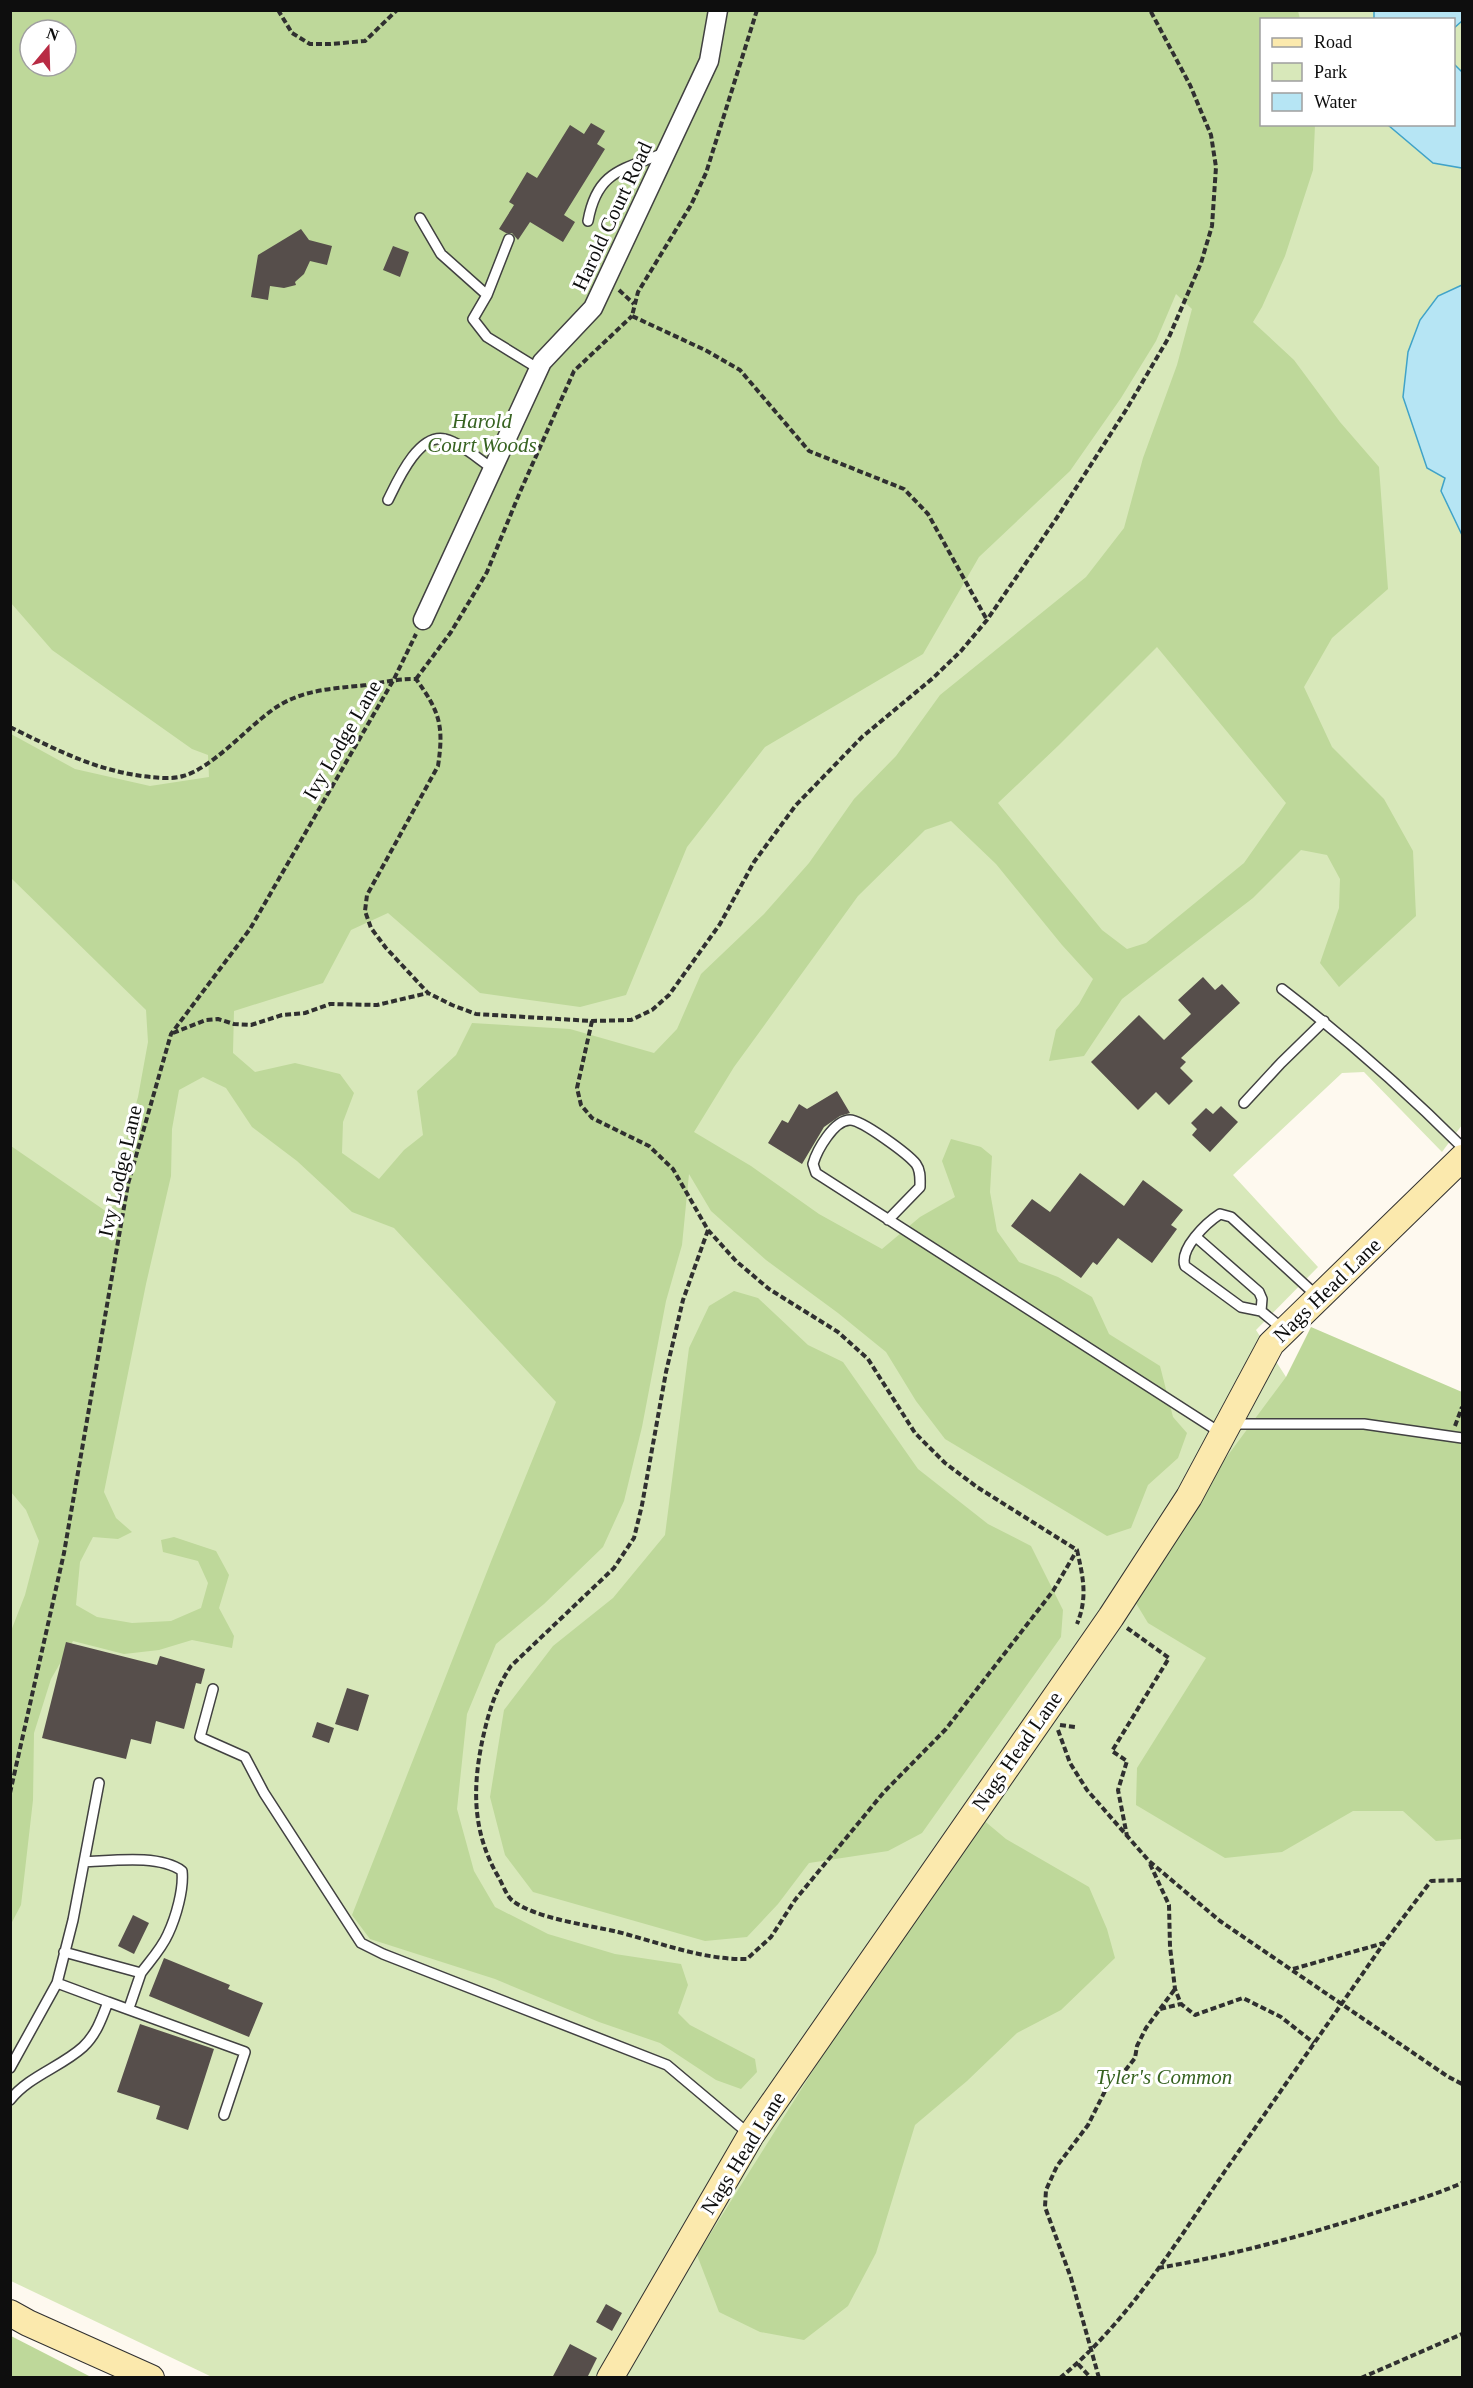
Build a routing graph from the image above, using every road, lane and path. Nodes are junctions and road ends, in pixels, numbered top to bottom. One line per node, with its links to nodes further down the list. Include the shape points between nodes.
1 (278, 10): 2 (path, via 292,33 310,44 330,45 365,41)
2 (397, 10)
3 (718, 10): 6 (street, Harold Court Road, via 709,61)
4 (757, 10): 11 (path, via 706,173 638,292)
5 (1150, 10): 16 (path, via 1190,85 1211,135 1216,167 1212,226 1201,263 1169,337 1058,516)
6 (667, 152): 8 (lane, via 608,176 591,199); 12 (street, Harold Court Road, via 593,308)
7 (420, 218): 10 (lane, via 441,254)
8 (588, 221)
9 (509, 239): 10 (lane)
10 (487, 295): 12 (lane, via 472,319 487,337)
11 (632, 316): 16 (path, via 740,370 809,451 904,489 928,514); 18 (path, via 574,371 487,572)
12 (539, 369): 13 (street, Harold Court Road)
13 (492, 468): 14 (lane, via 453,443 435,439 409,459); 15 (street, Harold Court Road)
14 (388, 500)
15 (423, 620): 17 (path, Ivy Lodge Lane)
16 (987, 620): 22 (path, via 961,651 862,737 796,805 754,862 720,924 669,995 652,1010 631,1020)
17 (394, 679): 18 (path); 19 (path, via 314,690 289,699 204,767 183,776 129,775 73,759); 24 (path, Ivy Lodge Lane, via 250,929)
18 (416, 680): 21 (path, via 439,717 438,766 380,869 367,896 365,911 371,928 386,948)
19 (10, 727)
20 (1282, 989): 23 (lane)
21 (428, 993): 22 (path, via 476,1014); 24 (path, via 377,1005 330,1004 251,1025 206,1020)
22 (592, 1021): 29 (path, via 577,1088 581,1105 592,1118 649,1146 673,1169)
23 (1324, 1021): 25 (lane); 26 (lane, via 1411,1095)
24 (171, 1034): 42 (path, Ivy Lodge Lane, via 128,1184 64,1553)
25 (1244, 1103)
26 (1462, 1147)
27 (1462, 1158): 31 (street, Nags Head Lane)
28 (888, 1220): 28 (lane, via 814,1171 816,1155 841,1123 848,1120 863,1124 910,1158 919,1170 920,1187); 34 (lane)
29 (708, 1230): 36 (path, via 736,1261 769,1288 838,1332 868,1359 915,1433 945,1463); 36 (path, via 683,1300 634,1538 614,1568 511,1666 489,1708 475,1785 476,1810 490,1863 512,1901 535,1912 724,1960 747,1959 771,1937 795,1899 884,1792 946,1729 1053,1591)
30 (1196, 1237): 31 (lane, via 1220,1214 1231,1216); 32 (lane, via 1259,1293); 32 (lane, via 1184,1254 1185,1266 1241,1307)
31 (1319, 1297): 33 (street, Nags Head Lane)
32 (1260, 1311): 33 (lane)
33 (1284, 1330): 34 (street, Nags Head Lane, via 1270,1344)
34 (1226, 1429): 35 (lane, via 1364,1424); 37 (street, Nags Head Lane, via 1189,1497)
35 (1462, 1438)
36 (1077, 1550): 38 (path, via 1085,1604)
37 (1111, 1617): 43 (path, via 1169,1658 1112,1751 1127,1761 1118,1790); 63 (street, Nags Head Lane)
38 (1071, 1634)
39 (213, 1689): 63 (lane, via 200,1737 245,1757 361,1943 667,2065)
40 (1075, 1727): 43 (path, via 1056,1725 1070,1763 1087,1790)
41 (99, 1783): 45 (lane)
42 (10, 1793)
43 (1128, 1837): 44 (path)
44 (1149, 1861): 49 (path, via 1220,1920); 52 (path, via 1169,1905)
45 (84, 1862): 48 (lane); 50 (lane, via 163,1862 182,1870 168,1935)
46 (1462, 1880): 47 (path, via 1431,1881)
47 (1384, 1943): 49 (path); 55 (path)
48 (64, 1952): 50 (lane); 51 (lane)
49 (1292, 1969): 55 (path)
50 (141, 1973): 56 (lane)
51 (57, 1983): 53 (lane); 59 (lane)
52 (1175, 1989): 54 (path); 57 (path)
53 (108, 2002): 56 (lane); 61 (lane, via 99,2025 84,2046)
54 (1181, 2004): 57 (path); 58 (path, via 1195,2015 1243,1998 1281,2017)
55 (1342, 2004): 58 (path); 60 (path)
56 (129, 2008): 62 (lane, via 245,2052)
57 (1160, 2008): 68 (path, via 1146,2028 1135,2058 1110,2081 1088,2125 1057,2166 1046,2190 1045,2207)
58 (1314, 2043): 65 (path)
59 (10, 2068)
60 (1462, 2084)
61 (10, 2100)
62 (224, 2115)
63 (751, 2135): 71 (street, Nags Head Lane)
64 (1462, 2183): 65 (path, via 1256,2248)
65 (1157, 2268): 68 (path)
66 (10, 2313): 70 (street)
67 (1462, 2334): 75 (path)
68 (1092, 2349): 69 (path); 74 (path)
69 (1077, 2364): 72 (path); 73 (path)
70 (151, 2378)
71 (610, 2378)
72 (1060, 2378)
73 (1090, 2378)
74 (1098, 2378)
75 (1362, 2378)

